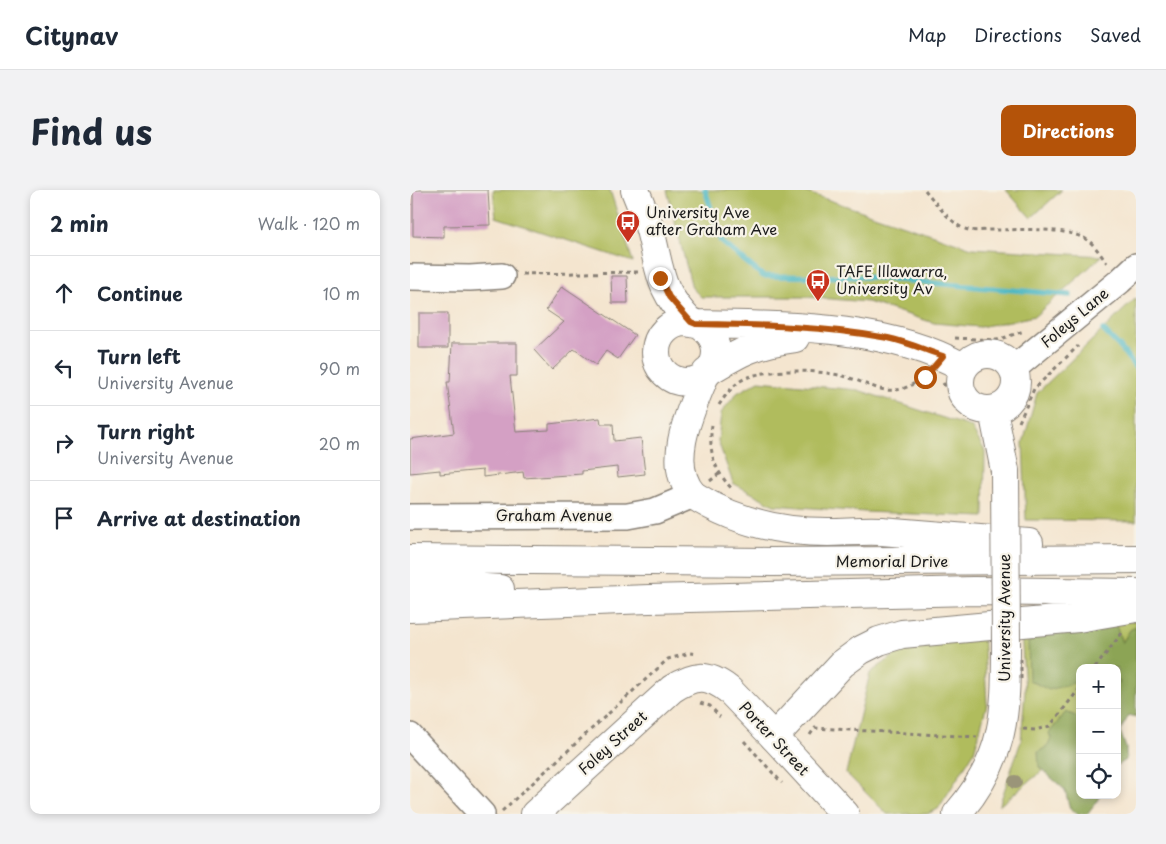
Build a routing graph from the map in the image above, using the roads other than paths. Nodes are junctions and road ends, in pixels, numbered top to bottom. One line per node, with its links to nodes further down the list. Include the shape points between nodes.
1 (635, 190): 3 (main road, via 649,227)
2 (1124, 268): 10 (street, Foleys Lane)
3 (648, 269): 6 (main road, via 660,278 669,297); 8 (main road)
4 (410, 276): 5 (street)
5 (502, 276)
6 (693, 323): 7 (main road); 8 (main road, via 680,323 666,329 660,338); 11 (main road, via 705,329 714,342 715,358)
7 (846, 332): 9 (main road, via 890,339); 11 (main road, via 763,343)
8 (658, 358): 11 (main road, via 664,372 678,380 694,380); 13 (main road, via 676,406)
9 (949, 368): 10 (main road, via 985,354 1002,357); 12 (main road, via 960,376 962,394 967,402 983,410)
10 (1014, 369): 12 (main road, via 1014,395 1001,408)
11 (706, 373): 13 (main road, via 687,421)
12 (982, 416): 30 (main road, University Avenue, bridge, via 1004,471 1005,702 1000,738 987,772)
13 (682, 444): 14 (main road, via 683,477)
14 (693, 495): 15 (street, Graham Avenue, via 655,511 628,516); 16 (main road, via 737,517 771,526 825,532 878,531)
15 (410, 517)
16 (1136, 552)
17 (410, 559): 18 (main road, Memorial Drive, via 647,562)
18 (1136, 559)
19 (410, 583): 21 (main road)
20 (1136, 593): 21 (main road, Memorial Drive, via 973,590)
21 (649, 599): 22 (main road)
22 (410, 608)
23 (1130, 620): 26 (main road, via 1078,618 902,634 879,641 842,664)
24 (694, 690): 26 (main road, Porter Street, via 703,677 720,684); 28 (main road, Foley Street, via 683,682 672,689)
25 (410, 736): 27 (street)
26 (774, 737): 29 (main road, Porter Street)
27 (482, 814)
28 (535, 814)
29 (845, 814)
30 (957, 814)

